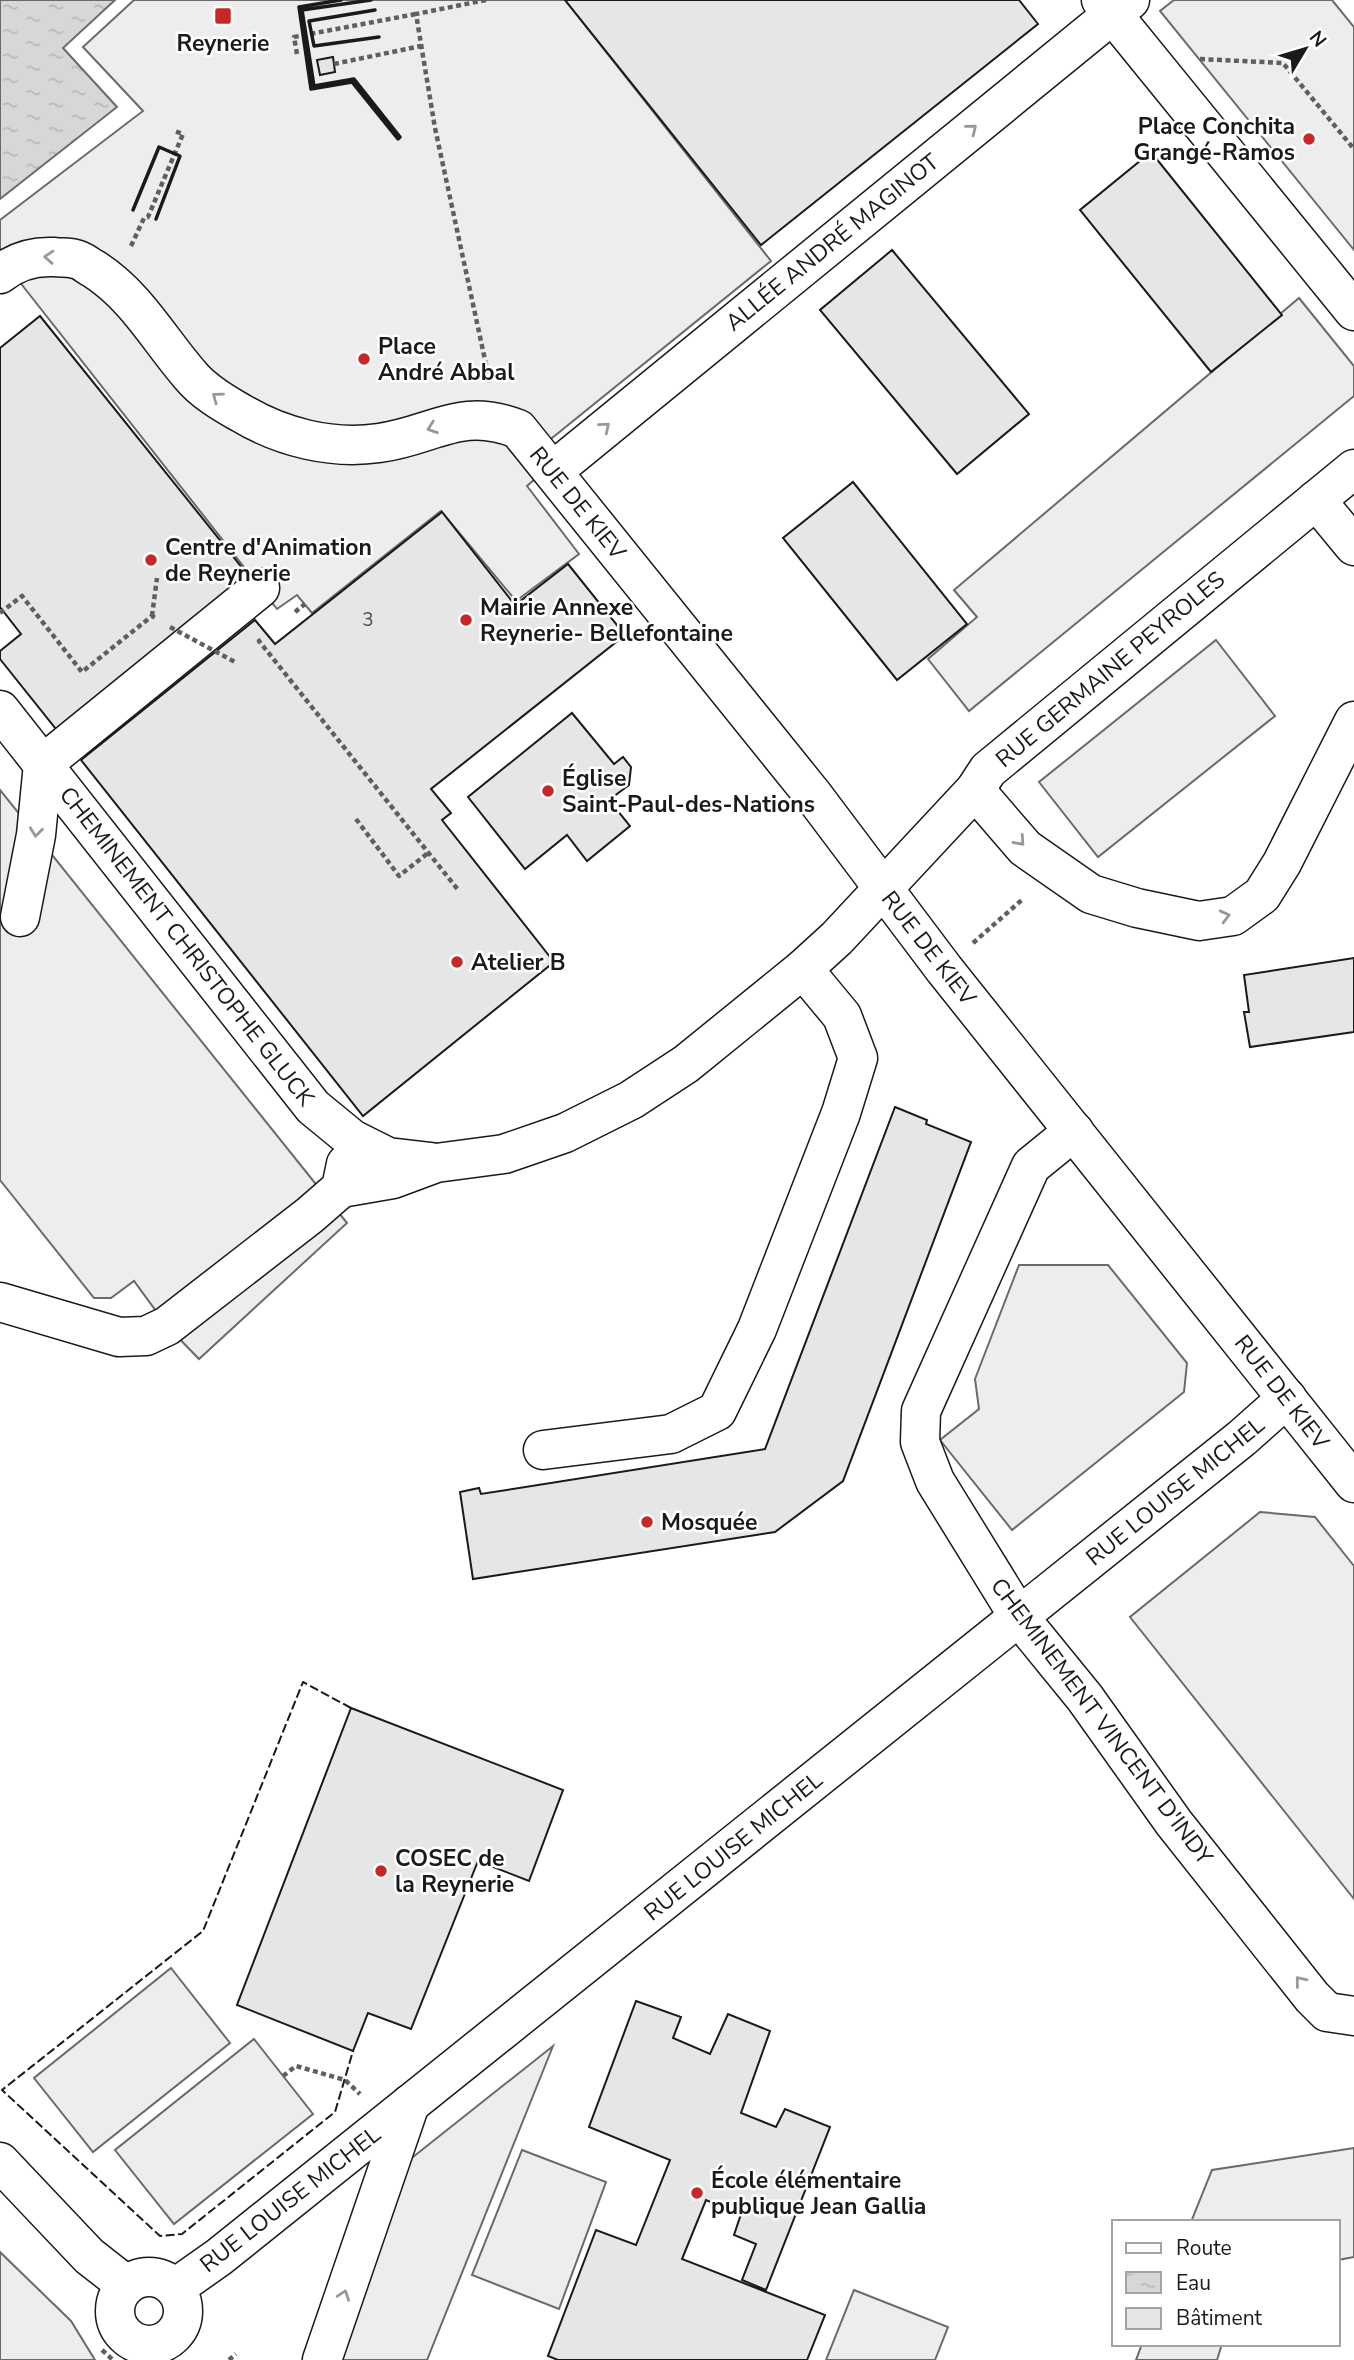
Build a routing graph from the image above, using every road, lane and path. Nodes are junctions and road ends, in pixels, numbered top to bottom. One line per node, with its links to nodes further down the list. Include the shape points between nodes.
1 (486, 0): 3 (path)
2 (1115, 5): 12 (street); 15 (street, ALLÉE ANDRÉ MAGINOT, one-way to 2)
3 (416, 14): 4 (path); 5 (path, via 294,37)
4 (421, 46): 7 (path); 13 (path)
5 (297, 54)
6 (1197, 58): 9 (path, via 1283,63)
7 (334, 64)
8 (173, 131): 10 (path, via 183,134)
9 (1354, 149)
10 (145, 216)
11 (0, 274): 13 (street, one-way to 11, via 448,423 377,443 304,440 260,424 192,378 136,304 113,282 77,259 36,256)
12 (1354, 310)
13 (498, 421): 15 (street, RUE DE KIEV, via 518,429)
14 (1354, 468): 16 (street, RUE GERMAINE PEYROLES)
15 (553, 471): 31 (street, RUE DE KIEV)
16 (1316, 500): 17 (street); 27 (street, RUE GERMAINE PEYROLES, via 988,770)
17 (1354, 546)
18 (157, 578): 21 (path)
19 (260, 588): 26 (street)
20 (0, 613): 21 (path, via 22,596 82,672)
21 (152, 616): 23 (path, bridge)
22 (267, 635): 29 (path, via 259,642)
23 (234, 662)
24 (0, 710): 26 (street, CHEMINEMENT CHRISTOPHE GLUCK)
25 (1354, 721): 30 (street, one-way to 25, via 1091,894 1137,908 1199,920 1233,916 1262,895 1282,863)
26 (43, 764): 33 (street, one-way to 33, via 36,835); 37 (street, CHEMINEMENT CHRISTOPHE GLUCK, via 313,1107)
27 (975, 790): 30 (street, one-way to 30, via 1025,848); 31 (street, RUE GERMAINE PEYROLES)
28 (356, 819): 29 (path, via 399,876)
29 (428, 853): 32 (path)
30 (1055, 870): 35 (path)
31 (883, 888): 34 (street, CHEMINEMENT CHRISTOPHE GLUCK); 35 (street, RUE DE KIEV)
32 (459, 891)
33 (20, 917)
34 (803, 969): 38 (street, CHEMINEMENT CHRISTOPHE GLUCK, via 686,1064 631,1100 565,1133 504,1154); 42 (street, via 842,1016 858,1058 757,1329 717,1411 671,1434)
35 (944, 969): 36 (street, RUE DE KIEV)
36 (1074, 1131): 41 (street, RUE DE KIEV); 44 (street, CHEMINEMENT VINCENT D'INDY, via 1031,1166 921,1411 920,1442 936,1481)
37 (352, 1139): 38 (street, CHEMINEMENT CHRISTOPHE GLUCK, via 388,1157); 39 (street)
38 (436, 1163): 39 (street, CHEMINEMENT CHRISTOPHE GLUCK, via 393,1179)
39 (341, 1188): 40 (street, via 167,1326 146,1336 119,1337)
40 (0, 1302)
41 (1287, 1398): 43 (street, RUE DE KIEV); 44 (street, RUE LOUISE MICHEL)
42 (542, 1450)
43 (1354, 1482)
44 (1019, 1617): 45 (street, CHEMINEMENT VINCENT D'INDY, one-way to 44, via 1327,2012 1312,1997 1174,1823 1086,1698); 47 (street, RUE LOUISE MICHEL)
45 (1354, 2016)
46 (284, 2077): 47 (path, via 296,2066 345,2080)
47 (399, 2113): 50 (street, RUE LOUISE MICHEL); 56 (street, one-way to 47)
48 (0, 2162): 49 (street, via 89,2256)
49 (126, 2285): 50 (street, via 140,2277 159,2278); 51 (street, via 117,2297 115,2314 121,2332 138,2344)
50 (175, 2288): 51 (street, via 184,2307)
51 (184, 2349)
52 (102, 2350): 54 (path)
53 (236, 2354): 55 (path)
54 (113, 2360)
55 (229, 2360)
56 (322, 2360)

